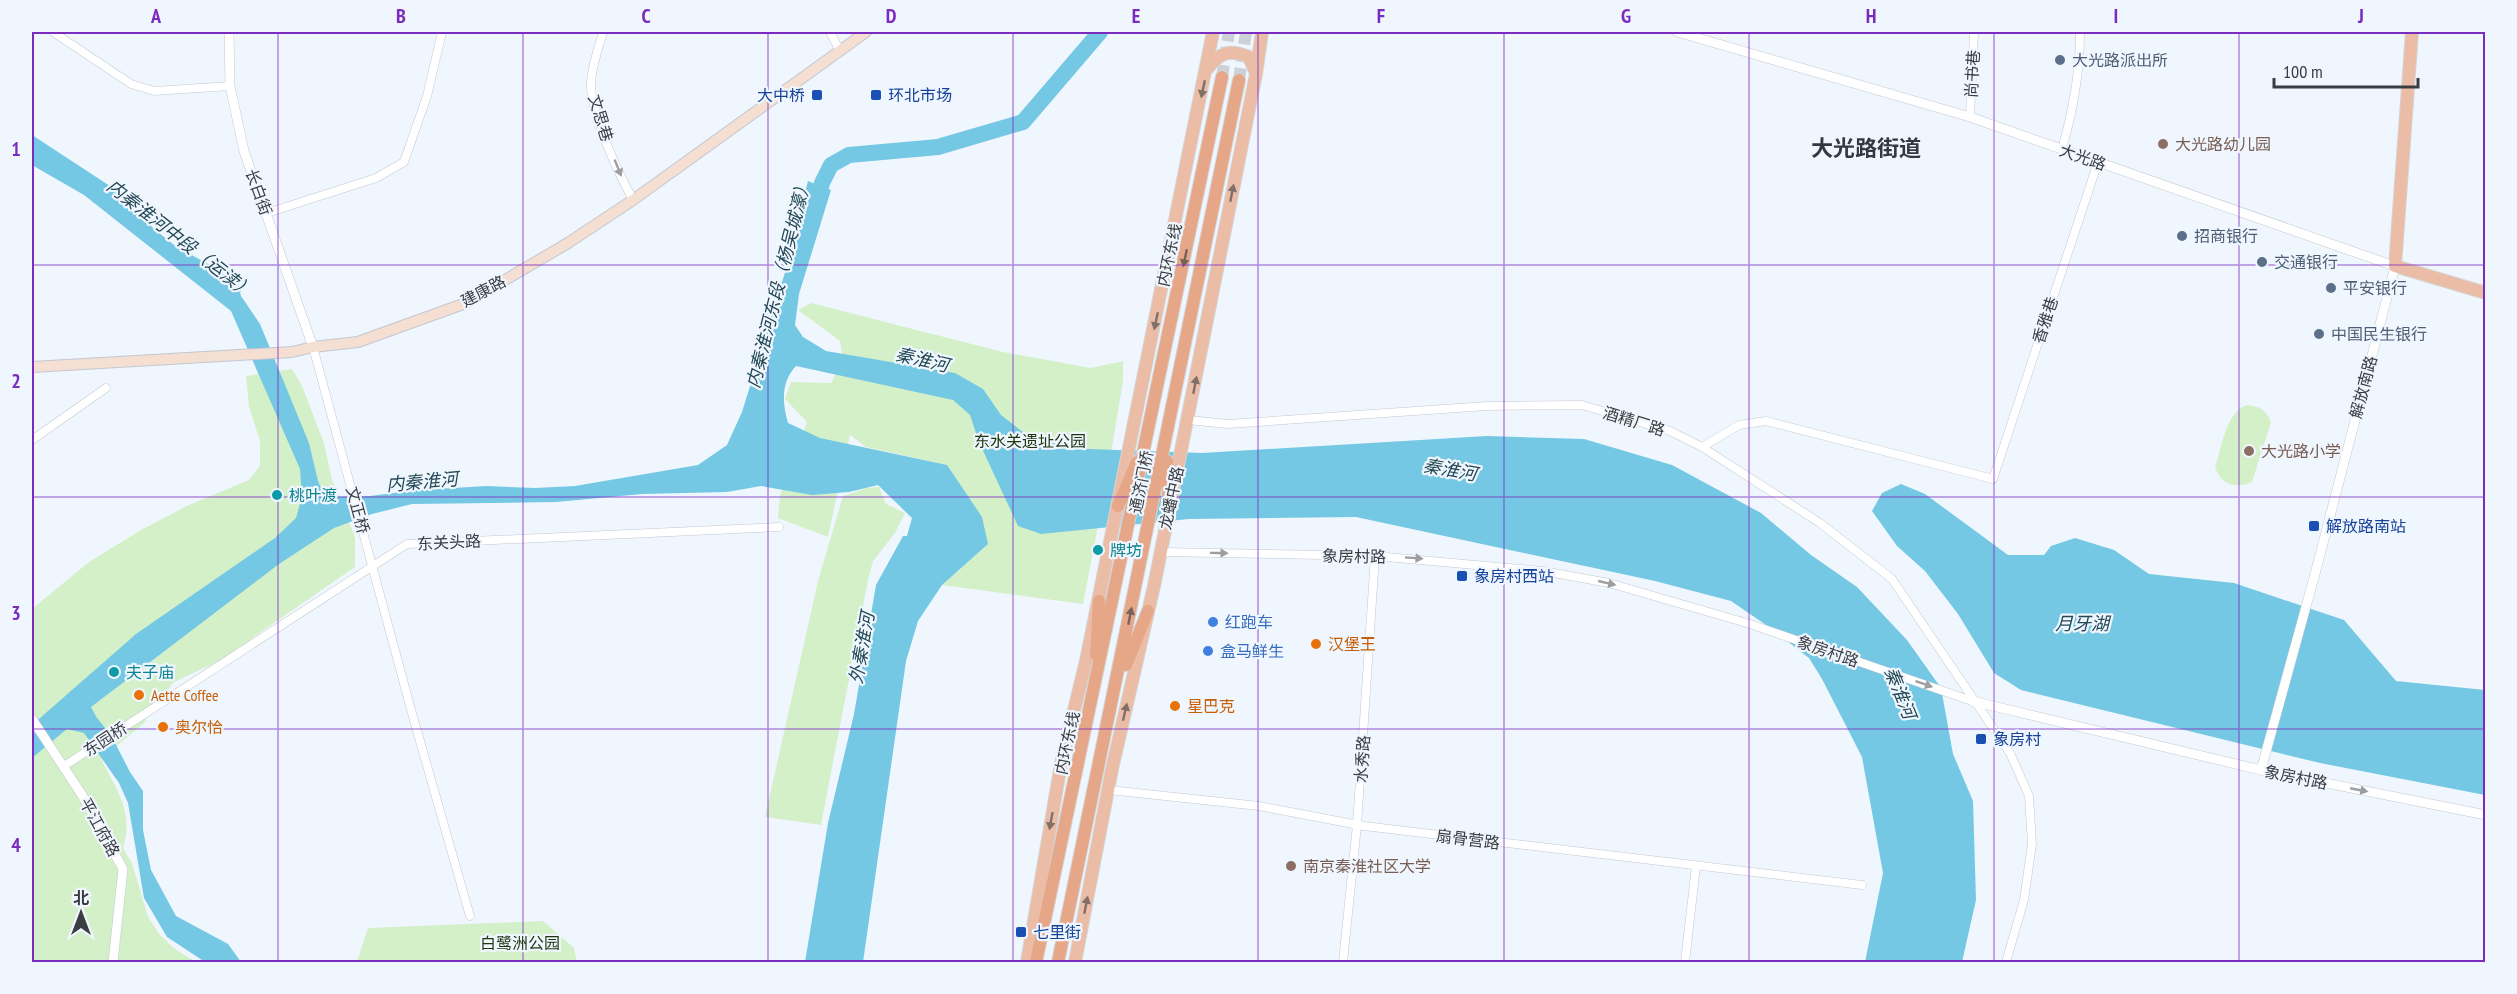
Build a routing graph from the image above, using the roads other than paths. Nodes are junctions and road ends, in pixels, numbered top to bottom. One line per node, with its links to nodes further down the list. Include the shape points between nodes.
1 (53, 32): 18 (street, via 131,84 154,91)
2 (229, 32): 18 (street, 长白街)
3 (442, 32): 23 (street, via 427,96 404,162 376,178)
4 (603, 32): 22 (street, 文思巷, one-way to 22, via 591,79 592,100)
5 (830, 32): 13 (street)
6 (866, 32): 13 (main road, 建康路)
7 (1213, 32): 14 (main road)
8 (1262, 32): 15 (main road, 龙蟠中路)
9 (1677, 32): 19 (street, 大光路)
10 (1974, 32): 19 (street, 尚书巷)
11 (2080, 32): 20 (street, via 2072,114)
12 (2412, 32): 24 (street, 解放南路)
13 (840, 51): 22 (main road, 建康路)
14 (1208, 68): 15 (main road, via 1221,53 1231,52 1249,57); 34 (main road, one-way to 34)
15 (1256, 74): 29 (main road, 龙蟠中路, one-way to 15)
16 (1222, 77): 30 (highway, 内环东线, one-way to 30)
17 (1239, 80): 31 (highway, 内环东线)
18 (230, 86): 23 (street, 长白街, via 244,151)
19 (1970, 117): 20 (street, 大光路)
20 (2062, 149): 21 (street, 大光路)
21 (2098, 162): 24 (street, 大光路); 33 (street, 香雅巷, via 1993,479 1766,421 1739,425)
22 (633, 200): 26 (main road, 建康路, via 466,303 358,342)
23 (267, 213): 26 (street, 长白街)
24 (2395, 266): 25 (street, 大光路); 49 (street, 解放南路)
25 (2486, 292)
26 (313, 347): 27 (main road, 建康路, via 233,356); 40 (street, 文正桥)
27 (32, 367)
28 (106, 388): 32 (street)
29 (1188, 420): 33 (street, 酒精厂路, via 1228,424 1487,406 1582,405 1670,431); 35 (main road, 龙蟠中路)
30 (1147, 439): 34 (highway); 37 (highway, 通济门桥)
31 (1166, 439): 35 (highway); 44 (highway, 通济门桥, one-way to 31)
32 (32, 440)
33 (1702, 447): 45 (street, 酒精厂路, via 1820,523 1892,579)
34 (1118, 506): 41 (main road)
35 (1168, 511): 38 (main road, 龙蟠中路)
36 (779, 527): 40 (street, 东关头路, via 407,544)
37 (1129, 530): 43 (highway, 内环东线)
38 (1161, 552): 39 (street, 象房村路, one-way to 39); 42 (main road, 龙蟠中路)
39 (1375, 555): 45 (street, 象房村路, one-way to 45, via 1543,571 1609,583 1750,624); 52 (street, 水秀路)
40 (373, 565): 47 (street, 东关头路); 55 (street, 文正桥)
41 (1099, 601): 43 (highway); 57 (main road, one-way to 57, via 1061,764)
42 (1148, 611): 44 (highway); 50 (main road, 龙蟠中路, one-way to 42)
43 (1095, 692): 58 (highway, 内环东线)
44 (1115, 694): 59 (highway)
45 (1972, 701): 49 (street, 象房村路); 63 (street, 酒精厂路, via 2010,753 2029,795 2032,844 2024,900)
46 (32, 719): 48 (street, 平江府路)
47 (135, 720): 48 (street, 东园桥)
48 (64, 766): 56 (street, 平江府路, via 123,869)
49 (2260, 770): 51 (street, 象房村路, one-way to 51)
50 (1109, 790): 52 (street, 扇骨营路, via 1259,806); 60 (main road, 龙蟠中路, one-way to 50)
51 (2486, 815)
52 (1357, 825): 53 (street, 扇骨营路); 61 (street, 水秀路)
53 (1696, 866): 54 (street, 扇骨营路); 62 (street)
54 (1862, 885)
55 (470, 916)
56 (113, 963)
57 (1027, 963)
58 (1036, 963)
59 (1058, 963)
60 (1075, 963)
61 (1342, 963)
62 (1685, 963)
63 (2006, 963)

